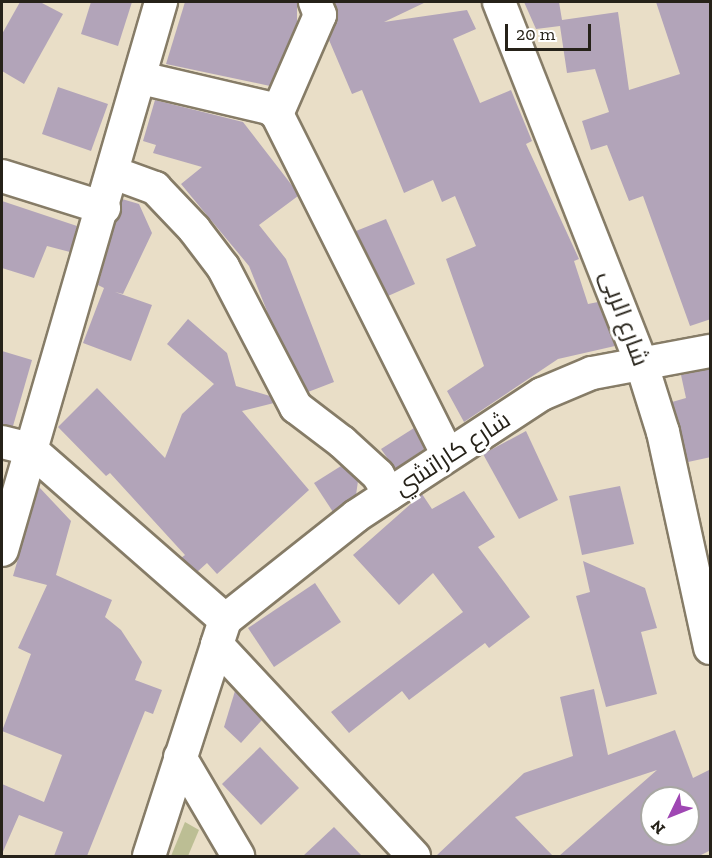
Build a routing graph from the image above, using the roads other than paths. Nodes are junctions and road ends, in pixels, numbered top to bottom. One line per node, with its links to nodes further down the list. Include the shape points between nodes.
1 (161, 2): 4 (street)
2 (315, 2): 5 (street, via 320,15)
3 (499, 2): 10 (street, شارع الربى)
4 (141, 78): 5 (street, via 269,108); 6 (street)
5 (277, 114): 12 (street)
6 (114, 173): 8 (street); 13 (street, via 156,188 194,229 223,267 296,407 342,442)
7 (2, 176): 8 (street)
8 (104, 208): 11 (street)
9 (711, 351): 10 (street, شارع كاراتشي)
10 (641, 362): 12 (street, شارع كاراتشي, via 592,373 542,394); 16 (street, شارع الربى, via 663,432)
11 (16, 445): 14 (street); 15 (street)
12 (447, 454): 13 (street, شارع كاراتشي)
13 (389, 494): 15 (street, شارع كاراتشي)
14 (2, 550)
15 (221, 633): 17 (street); 20 (street)
16 (711, 648)
17 (180, 757): 18 (street); 19 (street)
18 (149, 856)
19 (238, 856)
20 (414, 856)

